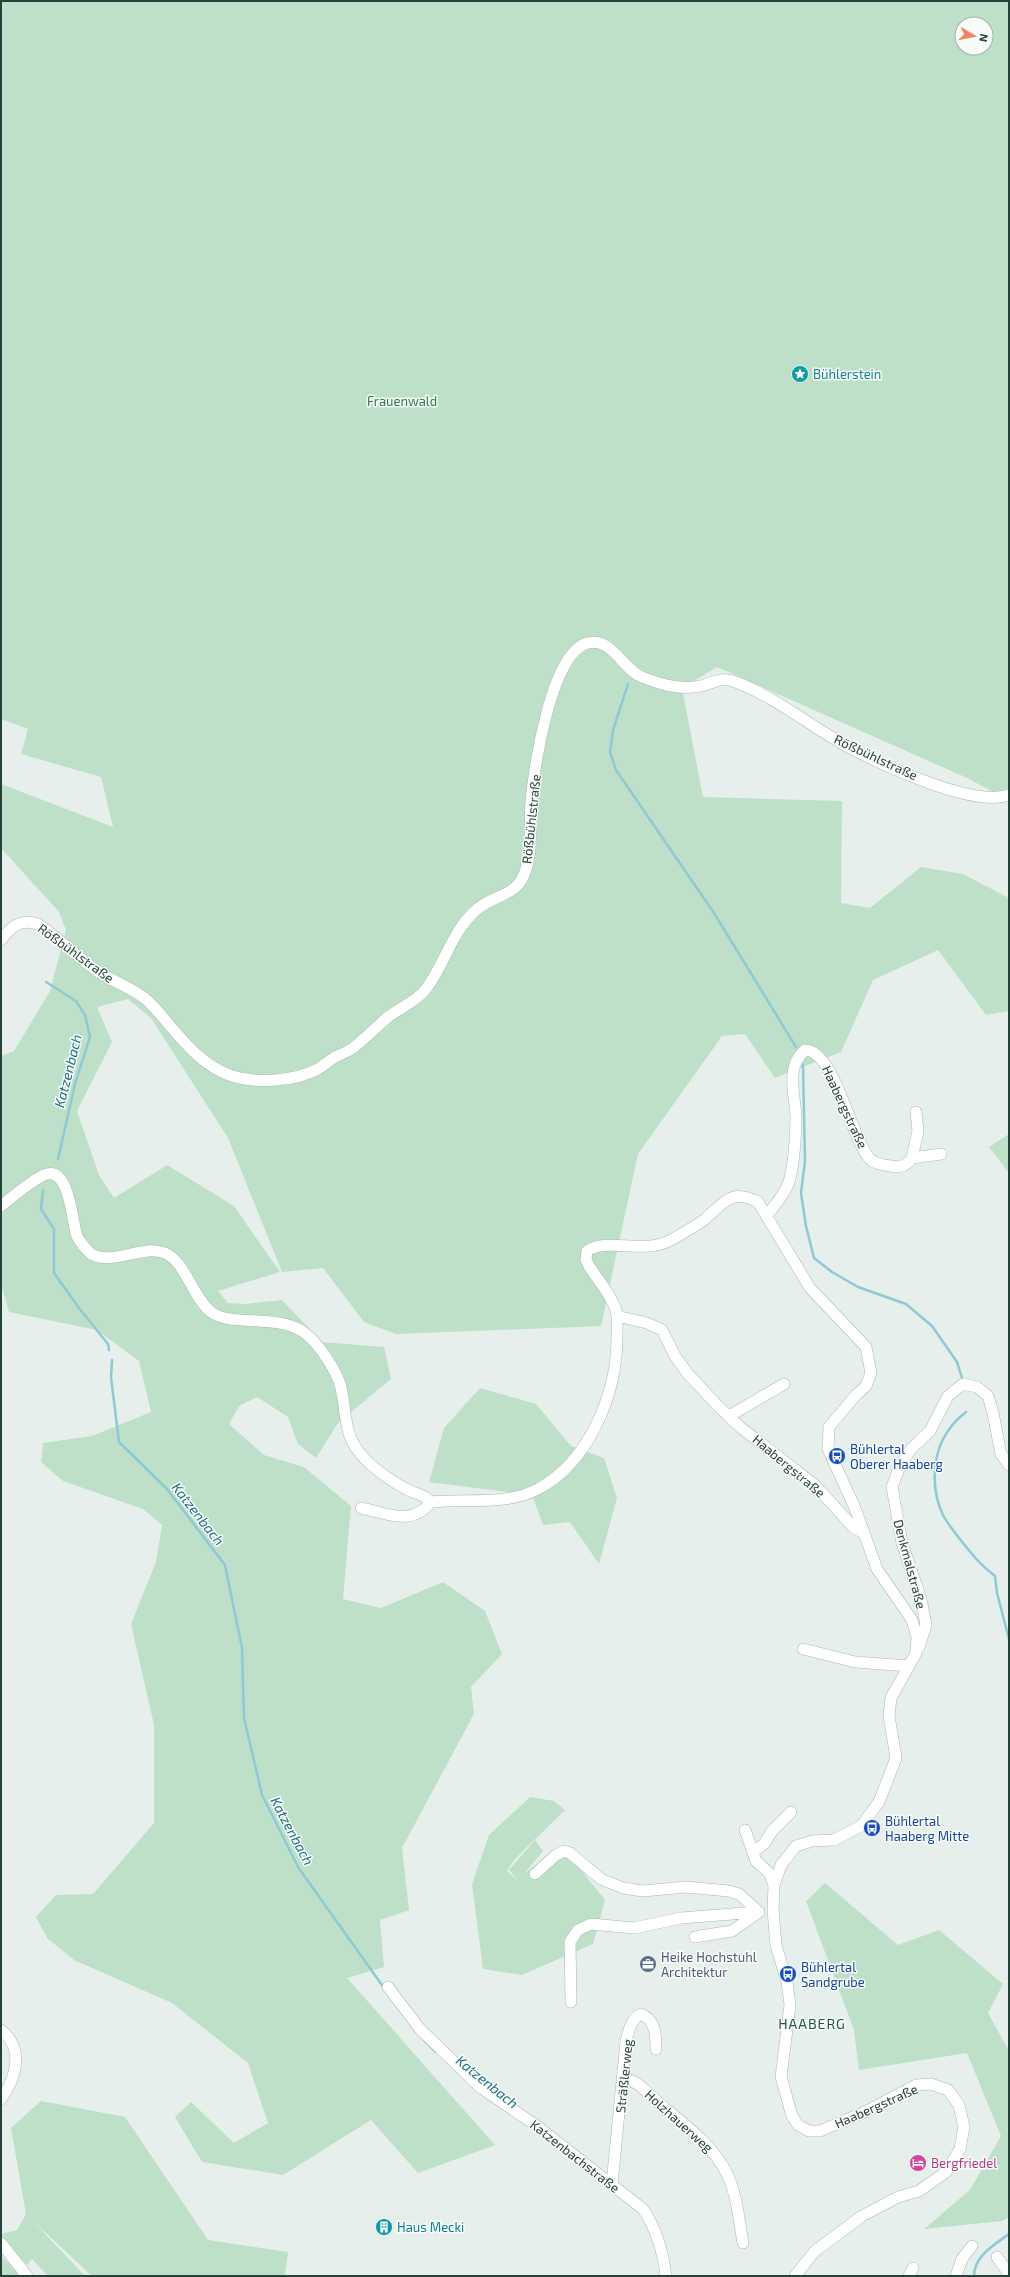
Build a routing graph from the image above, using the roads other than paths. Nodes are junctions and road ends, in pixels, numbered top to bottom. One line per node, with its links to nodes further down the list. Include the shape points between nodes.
1 (1009, 795): 2 (street, Rößbühlstraße, via 982,797 935,785 850,748 784,708 733,682 722,679 703,686 669,687 633,674 605,646 589,642 571,655 553,686 531,797 531,837 528,865 523,879 514,890 477,909 453,938 426,990 351,1050 317,1070 272,1080 231,1076 209,1063 178,1038 146,999 98,972 47,930 30,922 20,922 11,927)
2 (1, 940)
3 (916, 1112): 5 (street, via 918,1131)
4 (941, 1154): 5 (street, Haabergstraße)
5 (912, 1158): 7 (street, Haabergstraße, via 899,1168 877,1164 869,1158 845,1109 829,1068 820,1056 812,1050 805,1050 798,1056 794,1065 792,1092 796,1117 789,1182)
6 (1, 1206): 12 (street, via 45,1174 54,1174 64,1181 77,1237 92,1255 107,1258 149,1251 165,1253 178,1264 210,1311 226,1319 284,1324 301,1330 314,1340 339,1382 348,1434 364,1459 404,1487 426,1496)
7 (767, 1215): 8 (street, Haabergstraße, via 758,1202 748,1197 733,1196 687,1231 659,1245 647,1248 598,1246 587,1251 586,1260 611,1300); 14 (street, Haabergstraße, via 810,1288 866,1347 871,1373 866,1386 829,1427 828,1450)
8 (616, 1316): 10 (street, Haabergstraße, via 647,1323 662,1330 675,1356 688,1374); 12 (street, via 617,1359 605,1403 584,1444 558,1476 537,1489 503,1499)
9 (784, 1384): 10 (street)
10 (729, 1416): 14 (street, Haabergstraße, via 800,1472 854,1528)
11 (1009, 1465): 16 (street, Denkmalstraße, via 1001,1454 988,1396 977,1387 963,1384 948,1396 930,1431 911,1449 900,1466 892,1488 902,1543 921,1599 926,1625)
12 (431, 1502): 13 (street, via 414,1516 384,1514)
13 (361, 1508)
14 (864, 1533): 16 (street, Haabergstraße, via 877,1569 912,1620 917,1637)
15 (803, 1649): 17 (street, via 855,1662)
16 (916, 1653): 17 (street, Haabergstraße)
17 (909, 1666): 22 (street, Haabergstraße, via 891,1698 889,1716 896,1758 879,1802 861,1826 834,1840 812,1841 796,1846 781,1865)
18 (791, 1812): 20 (street)
19 (745, 1830): 20 (street)
20 (754, 1852): 22 (street, via 756,1861 769,1873)
21 (536, 1874): 24 (street, via 564,1851 578,1858 601,1879 623,1888 643,1891 686,1888 729,1891 739,1894)
22 (774, 1885): 23 (street, Haabergstraße)
23 (773, 1910): 24 (street); 40 (street, Haabergstraße, via 776,1945 787,1982 790,2005 781,2077 787,2101 798,2125 809,2131 820,2131 865,2112 916,2085 931,2084 948,2090 959,2105 964,2126 960,2149 946,2172 919,2192 898,2197 862,2216 816,2251)
24 (759, 1912): 25 (street, via 732,1931); 27 (street, via 681,1918 634,1928 591,1924 578,1930 570,1942)
25 (695, 1938)
26 (388, 1987): 32 (street, Katzenbachstraße, via 420,2029 481,2088 537,2126)
27 (571, 2002)
28 (1, 2030): 31 (street, via 14,2045 17,2060 14,2074)
29 (656, 2049): 30 (street, Sträßlerweg, via 655,2028 646,2016 637,2016 626,2041)
30 (623, 2078): 32 (street, Sträßlerweg); 34 (street, Holzhauerweg, via 635,2081 681,2120 715,2154 728,2174)
31 (1, 2099)
32 (612, 2184): 39 (street, Katzenbachstraße, via 643,2209 652,2223 662,2248)
33 (1, 2243): 38 (street)
34 (743, 2243)
35 (972, 2246): 41 (street, via 962,2259)
36 (997, 2257): 37 (street)
37 (1009, 2274)
38 (27, 2276)
39 (666, 2276)
40 (795, 2276)
41 (956, 2276)

